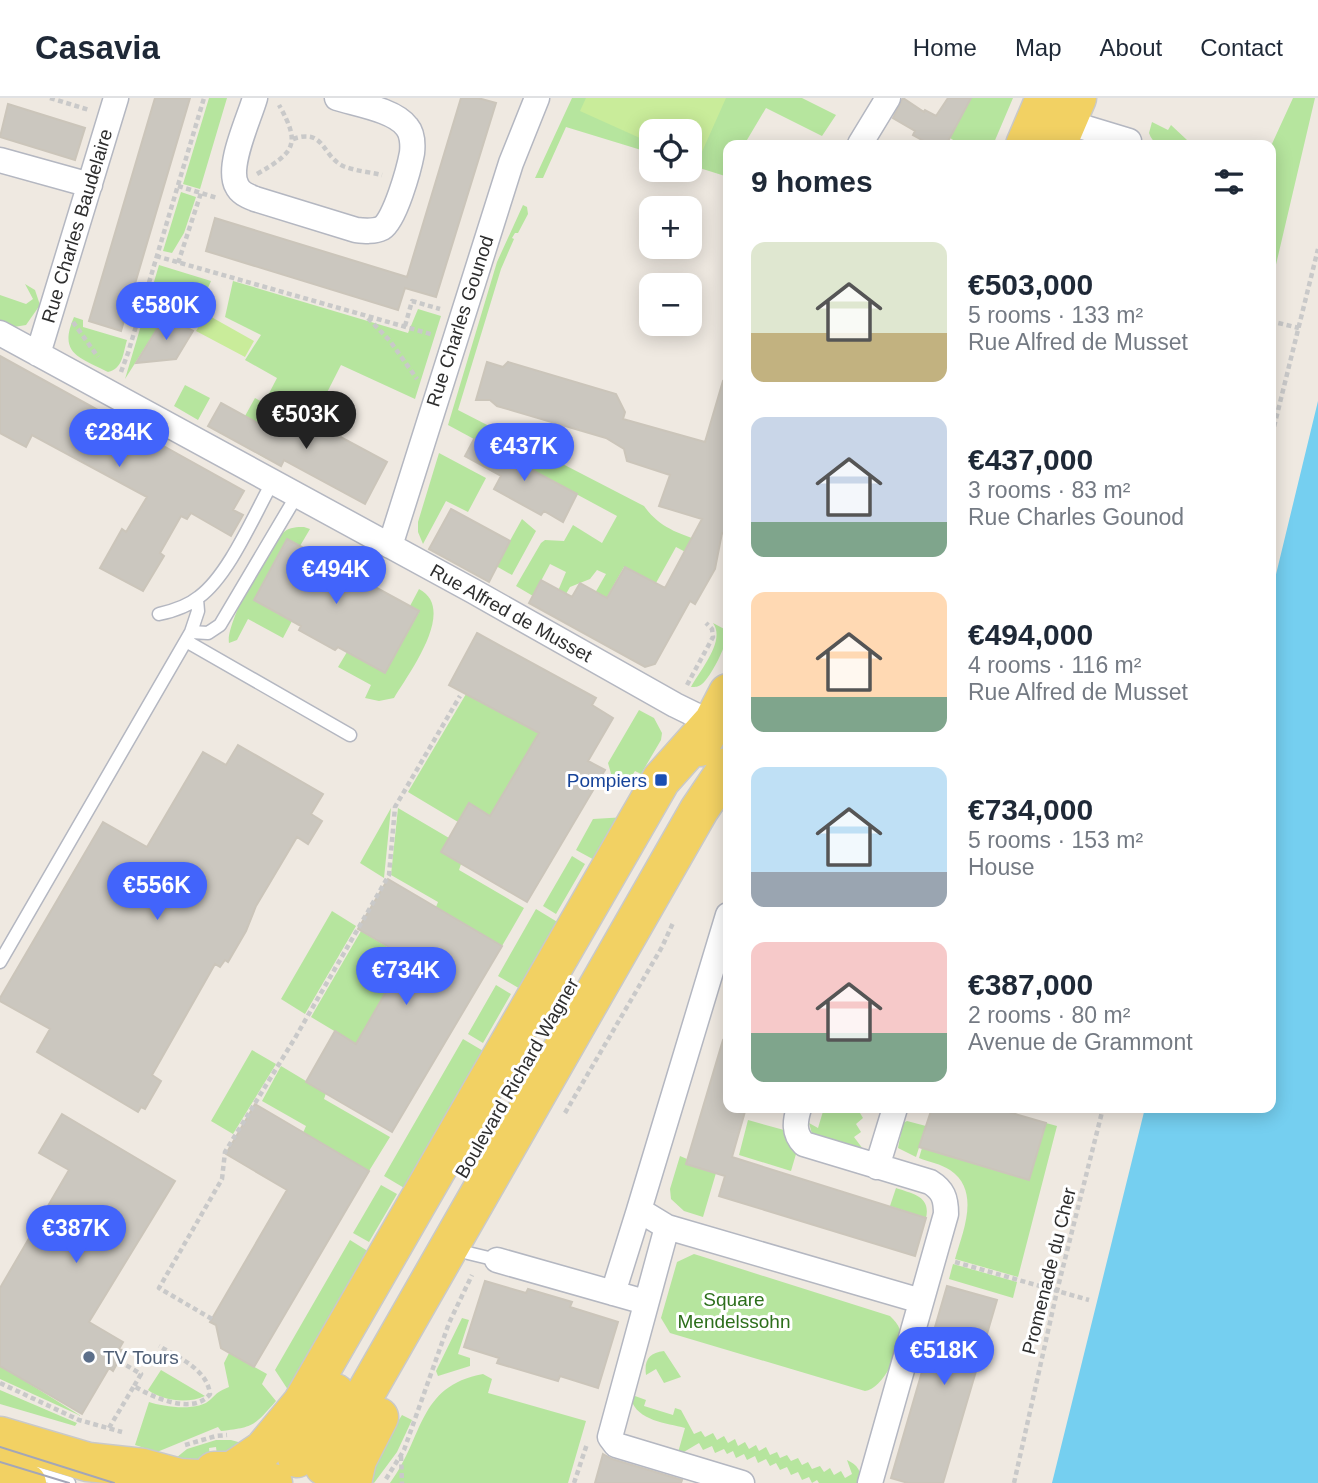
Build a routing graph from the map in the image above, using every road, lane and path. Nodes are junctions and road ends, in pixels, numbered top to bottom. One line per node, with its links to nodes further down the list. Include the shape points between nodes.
1 (50, 98): 9 (path)
2 (116, 98): 16 (street, Rue Charles Baudelaire)
3 (204, 98): 17 (path)
4 (255, 98): 18 (street, via 233,169)
5 (275, 98): 11 (path, via 293,129)
6 (337, 98): 15 (street, via 400,119 408,128 412,151)
7 (537, 98): 38 (street, Rue Charles Gounod, via 511,163)
8 (888, 98): 12 (street)
9 (93, 112)
10 (1052, 120): 13 (street)
11 (293, 139): 15 (path, via 313,137 340,164); 18 (path, via 282,159)
12 (862, 140)
13 (1125, 140)
14 (0, 160): 16 (street)
15 (403, 181): 18 (street, via 390,219 373,231 255,199)
16 (90, 185): 31 (street, Rue Charles Baudelaire)
17 (178, 186): 19 (path); 21 (path)
18 (237, 186): 19 (path, via 218,198)
19 (201, 193): 22 (path)
20 (1318, 249): 28 (path)
21 (156, 256): 22 (path); 33 (path)
22 (178, 263): 24 (path)
23 (444, 310): 27 (path, via 412,301)
24 (365, 315): 27 (path); 34 (path, via 390,341)
25 (67, 317): 32 (path)
26 (1276, 322): 28 (path)
27 (405, 326): 30 (path)
28 (1299, 327): 35 (path)
29 (0, 333): 31 (street, Rue Alfred de Musset)
30 (436, 336)
31 (38, 354): 36 (street, Rue Alfred de Musset)
32 (103, 365)
33 (117, 381)
34 (420, 390)
35 (1276, 419)
36 (273, 481): 37 (street, Rue Alfred de Musset); 39 (lane, via 225,567)
37 (297, 495): 38 (street, Rue Alfred de Musset); 42 (lane, via 220,625 208,633)
38 (390, 546): 45 (street, Rue Alfred de Musset)
39 (197, 599): 40 (lane); 42 (lane, via 198,611)
40 (159, 614)
41 (706, 623): 43 (path, via 713,637)
42 (188, 636): 46 (lane); 51 (lane)
43 (684, 690)
44 (460, 696): 66 (path, via 396,807 389,875 225,1152 222,1179 159,1288)
45 (722, 715): 75 (main road, Boulevard Richard Wagner); 78 (main road, via 662,780 302,1403 269,1443)
46 (350, 735)
47 (723, 775): 75 (main road, Boulevard Richard Wagner)
48 (723, 779): 60 (main road, via 691,859)
49 (678, 913): 55 (path, via 663,947)
50 (723, 932): 57 (street)
51 (0, 962)
52 (798, 1113): 56 (street, via 796,1132 804,1144)
53 (893, 1113): 56 (street)
54 (1103, 1113): 61 (path, Promenade du Cher)
55 (564, 1115)
56 (877, 1167): 59 (street, via 930,1182 944,1194 946,1214)
57 (639, 1210): 58 (street); 62 (street)
58 (667, 1227): 64 (street); 65 (street)
59 (934, 1256): 61 (path); 64 (street)
60 (482, 1257): 62 (street); 73 (path, via 449,1322); 75 (main road, via 376,1422 357,1460)
61 (1057, 1291): 63 (path); 85 (path, Promenade du Cher)
62 (613, 1293): 65 (street)
63 (1089, 1300)
64 (922, 1301): 84 (street)
65 (645, 1302): 83 (street, via 611,1428 612,1442)
66 (212, 1319)
67 (159, 1346): 70 (path, via 199,1370 209,1396 188,1403 164,1401)
68 (119, 1361): 70 (path, via 141,1374)
69 (0, 1383): 70 (path, via 79,1420 109,1428)
70 (134, 1386)
71 (0, 1436): 78 (main road, via 88,1462 143,1468 180,1478)
72 (0, 1447): 77 (lane)
73 (401, 1456): 81 (path); 82 (path)
74 (0, 1462): 80 (lane)
75 (312, 1473): 78 (main road)
76 (0, 1475): 79 (main road)
77 (92, 1476)
78 (208, 1478)
79 (27, 1483)
80 (69, 1483)
81 (384, 1483)
82 (402, 1483)
83 (743, 1483)
84 (870, 1483)
85 (1014, 1483)

